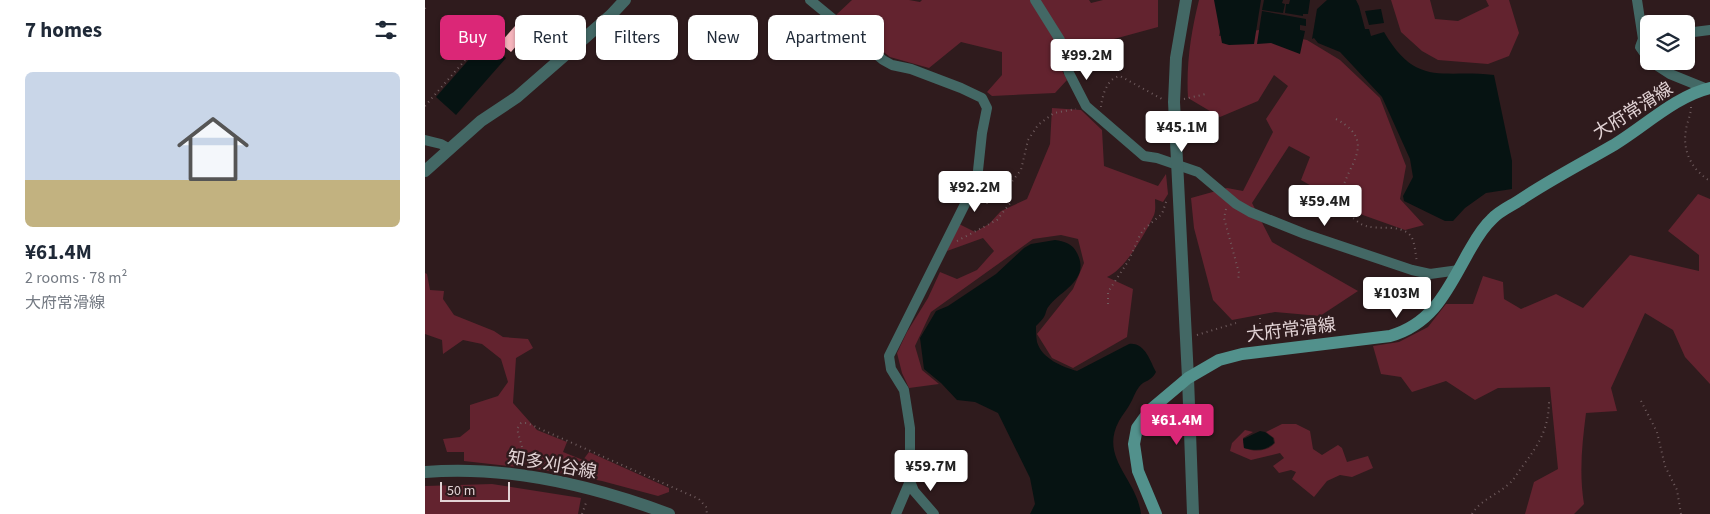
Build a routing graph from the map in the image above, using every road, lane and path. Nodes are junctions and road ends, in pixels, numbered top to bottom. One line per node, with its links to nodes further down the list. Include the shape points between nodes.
1 (625, 0): 22 (street, via 517,97 481,121)
2 (811, 0): 24 (street, via 883,60 982,98 987,108)
3 (1035, 0): 18 (street, via 1060,40 1069,73)
4 (1186, 0): 16 (street, via 1175,58)
5 (1637, 0): 8 (street)
6 (425, 8): 7 (path)
7 (428, 12)
8 (1641, 15)
9 (1710, 30): 10 (street)
10 (1695, 32)
11 (465, 60): 17 (path)
12 (1664, 70): 13 (street)
13 (1708, 89): 15 (main road, 大府常滑線)
14 (1206, 94): 16 (path)
15 (1687, 97): 25 (path, via 1691,110 1685,138 1687,152 1699,173); 30 (main road, 大府常滑線, via 1493,217 1481,230)
16 (1174, 102): 19 (path, via 1115,76 1105,90); 38 (street)
17 (425, 106)
18 (1086, 106): 19 (street); 24 (path, via 1054,113 1038,124 1028,140 1021,170 997,199 983,200 983,180)
19 (1098, 117): 31 (street, via 1145,156 1198,172 1250,212 1305,234)
20 (1336, 119): 31 (path, via 1352,132 1357,143 1356,158 1343,188 1345,208 1365,226 1397,230 1412,237)
21 (425, 140): 22 (street)
22 (450, 149): 23 (street)
23 (425, 171)
24 (978, 174): 43 (street, via 889,356 891,368 904,390 910,428)
25 (1710, 181)
26 (1011, 202): 29 (path, via 997,220)
27 (1226, 208): 32 (path, via 1224,213 1239,273)
28 (1162, 214): 33 (path, via 1140,235 1129,260 1108,292)
29 (952, 244)
30 (1459, 270): 31 (street); 37 (main road, 大府常滑線, via 1435,308 1405,331 1376,338)
31 (1421, 272)
32 (1238, 281)
33 (1108, 304)
34 (1260, 318): 37 (path)
35 (1236, 323): 36 (path)
36 (1193, 336)
37 (1265, 350): 38 (main road, 大府常滑線, via 1219,360)
38 (1189, 378): 50 (main road, 大府常滑線, via 1150,410 1137,428 1138,471); 51 (street)
39 (1549, 400): 52 (path, via 1545,429 1535,449 1511,482 1477,506)
40 (1641, 401): 53 (path, via 1657,432 1665,466 1677,490)
41 (521, 447): 47 (path, via 517,429 521,423 527,422 699,499)
42 (425, 472): 44 (street, 知多刈谷線, via 457,469 524,475)
43 (911, 481): 48 (street); 49 (street, via 914,491)
44 (590, 488): 45 (path); 46 (street, 知多刈谷線)
45 (582, 514)
46 (669, 514)
47 (707, 514)
48 (896, 514)
49 (934, 514)
50 (1156, 514)
51 (1193, 514)
52 (1472, 514)
53 (1681, 514)

